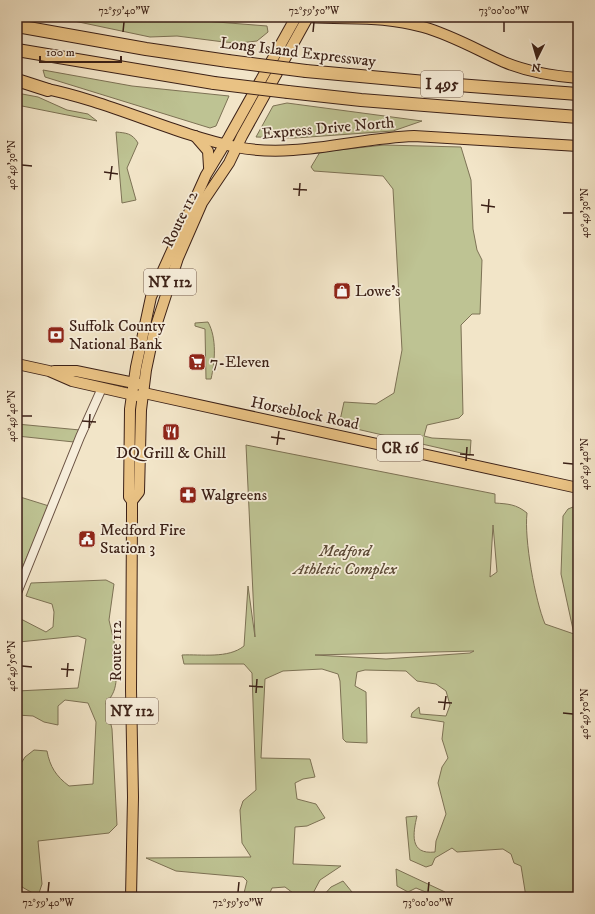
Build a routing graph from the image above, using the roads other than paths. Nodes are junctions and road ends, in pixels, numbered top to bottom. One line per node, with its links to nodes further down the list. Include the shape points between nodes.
1 (296, 17): 13 (main road, Route 112 / NY 112)
2 (308, 17): 3 (main road); 15 (main road, Route 112 / NY 112)
3 (342, 17): 6 (main road, via 378,18 413,24 444,34 521,68)
4 (17, 26): 10 (highway, Long Island Expressway / I 495, bridge, via 228,61 434,83)
5 (17, 50): 11 (highway, I 495, bridge, via 214,83 288,92 369,101)
6 (578, 78)
7 (17, 80): 9 (highway)
8 (17, 84): 9 (main road, Express Drive North)
9 (48, 90): 12 (main road, Express Drive North, via 85,98)
10 (578, 94)
11 (578, 117)
12 (194, 135): 13 (main road, Express Drive North); 16 (main road, via 208,151)
13 (224, 143): 15 (main road, Express Drive North); 16 (main road, Route 112 / NY 112)
14 (578, 146): 15 (main road, Express Drive North, via 414,136 285,149)
15 (236, 147): 21 (main road, Route 112 / NY 112, via 229,163 199,209 178,258 154,332)
16 (209, 170): 19 (main road, Route 112 / NY 112, via 151,297)
17 (17, 364): 18 (main road, Horseblock Road / CR 16)
18 (50, 371): 19 (main road, Horseblock Road / CR 16, via 76,371); 20 (main road, Horseblock Road / CR 16, via 72,381)
19 (133, 383): 21 (main road, Horseblock Road / CR 16); 22 (main road, Route 112 / NY 112)
20 (102, 388): 22 (main road, Horseblock Road / CR 16); 25 (street)
21 (144, 392): 22 (main road, Horseblock Road / CR 16); 23 (main road, Horseblock Road / CR 16); 24 (main road, Route 112 / NY 112, via 139,492)
22 (132, 394): 24 (main road, Route 112 / NY 112, via 128,451 129,497)
23 (578, 488)
24 (132, 501): 26 (main road, Route 112 / NY 112)
25 (17, 593)
26 (132, 897)

